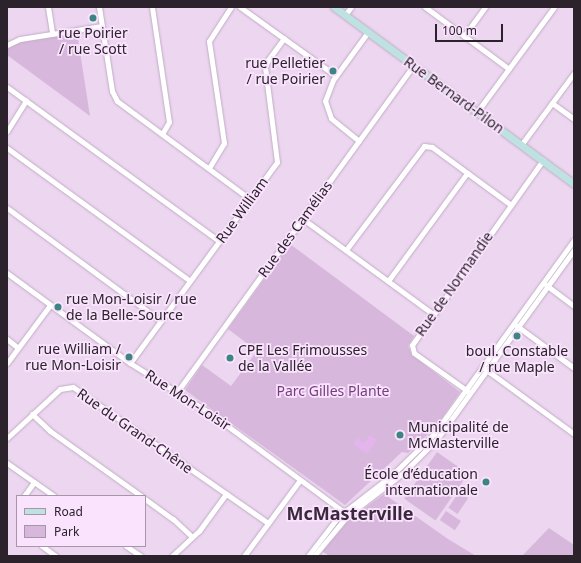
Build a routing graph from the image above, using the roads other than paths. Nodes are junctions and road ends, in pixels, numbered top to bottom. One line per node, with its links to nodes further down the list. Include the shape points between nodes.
1 (48, 7): 14 (street)
2 (99, 7): 12 (street)
3 (152, 7): 28 (street, via 169,122)
4 (231, 7): 33 (street, via 209,39 224,143)
5 (240, 7): 16 (street)
6 (334, 7): 11 (main road, Rue Bernard-Pilon)
7 (351, 7): 11 (street)
8 (425, 7): 15 (street)
9 (485, 7): 15 (street)
10 (554, 7): 19 (street)
11 (345, 16): 13 (main road, Rue Bernard-Pilon)
12 (102, 26): 14 (street); 28 (street, via 114,97)
13 (368, 32): 18 (main road, Rue Bernard-Pilon); 21 (street)
14 (52, 33): 17 (street, via 18,39)
15 (464, 36): 19 (street)
16 (284, 38): 21 (street); 36 (street, Rue William, via 265,67 278,159)
17 (7, 45)
18 (413, 66): 25 (main road, Rue Bernard-Pilon); 29 (street, Rue des Camélias)
19 (509, 69): 25 (street)
20 (574, 73): 24 (street)
21 (336, 76): 29 (street, via 326,96 327,112 334,122)
22 (7, 88): 23 (street)
23 (26, 101): 27 (street); 40 (street)
24 (552, 103): 26 (street); 30 (street)
25 (477, 112): 30 (main road, Rue Bernard-Pilon)
26 (574, 119)
27 (7, 131)
28 (162, 134): 33 (street)
29 (359, 141): 39 (street, Rue des Camélias)
30 (522, 144): 32 (main road, Rue Bernard-Pilon)
31 (7, 148): 44 (street)
32 (543, 160): 35 (main road, Rue Bernard-Pilon); 37 (street, Rue de Normandie)
33 (209, 168): 36 (street)
34 (467, 173): 37 (street); 42 (street, via 432,147 421,147); 45 (street)
35 (574, 184)
36 (250, 199): 40 (street, Rue William)
37 (510, 205): 49 (street, Rue de Normandie)
38 (7, 208): 50 (street)
39 (303, 218): 42 (street); 60 (street, Rue des Camélias)
40 (219, 241): 44 (street, Rue William)
41 (573, 246): 46 (street)
42 (346, 250): 45 (street)
43 (7, 273): 47 (street, Rue Mon-Loisir)
44 (190, 281): 50 (street, Rue William)
45 (388, 281): 49 (street)
46 (545, 285): 48 (street); 51 (street); 52 (street)
47 (50, 304): 54 (street); 56 (street, Rue Mon-Loisir)
48 (574, 306)
49 (433, 314): 61 (street, Rue de Normandie, via 412,344 412,349)
50 (161, 321): 56 (street, Rue William)
51 (514, 324): 52 (street); 57 (street)
52 (519, 328): 58 (street); 59 (street)
53 (7, 339): 54 (street)
54 (18, 348): 55 (street)
55 (7, 363)
56 (130, 363): 60 (street, Rue Mon-Loisir)
57 (483, 367): 59 (street); 61 (street)
58 (574, 368)
59 (488, 371): 61 (street); 63 (street)
60 (177, 392): 66 (street, Rue Mon-Loisir)
61 (469, 392): 73 (street, via 440,431 382,486)
62 (32, 414): 64 (street, Rue du Grand-Chêne); 68 (street, Rue du Grand-Chêne, via 60,389 74,388); 71 (street, via 50,432)
63 (574, 434)
64 (7, 438)
65 (7, 463): 67 (street)
66 (300, 480): 73 (street, Rue Mon-Loisir); 74 (street)
67 (34, 482): 69 (street); 70 (street)
68 (226, 494): 74 (street, Rue du Grand-Chêne); 75 (street)
69 (25, 495)
70 (53, 495)
71 (140, 495)
72 (146, 500): 75 (street, via 173,519)
73 (346, 513): 82 (street, via 321,535); 83 (street)
74 (268, 523): 81 (street)
75 (192, 537): 80 (street)
76 (43, 547): 78 (street)
77 (128, 547): 79 (street)
78 (56, 556)
79 (141, 556)
80 (172, 556)
81 (244, 556)
82 (308, 556)
83 (314, 556)

